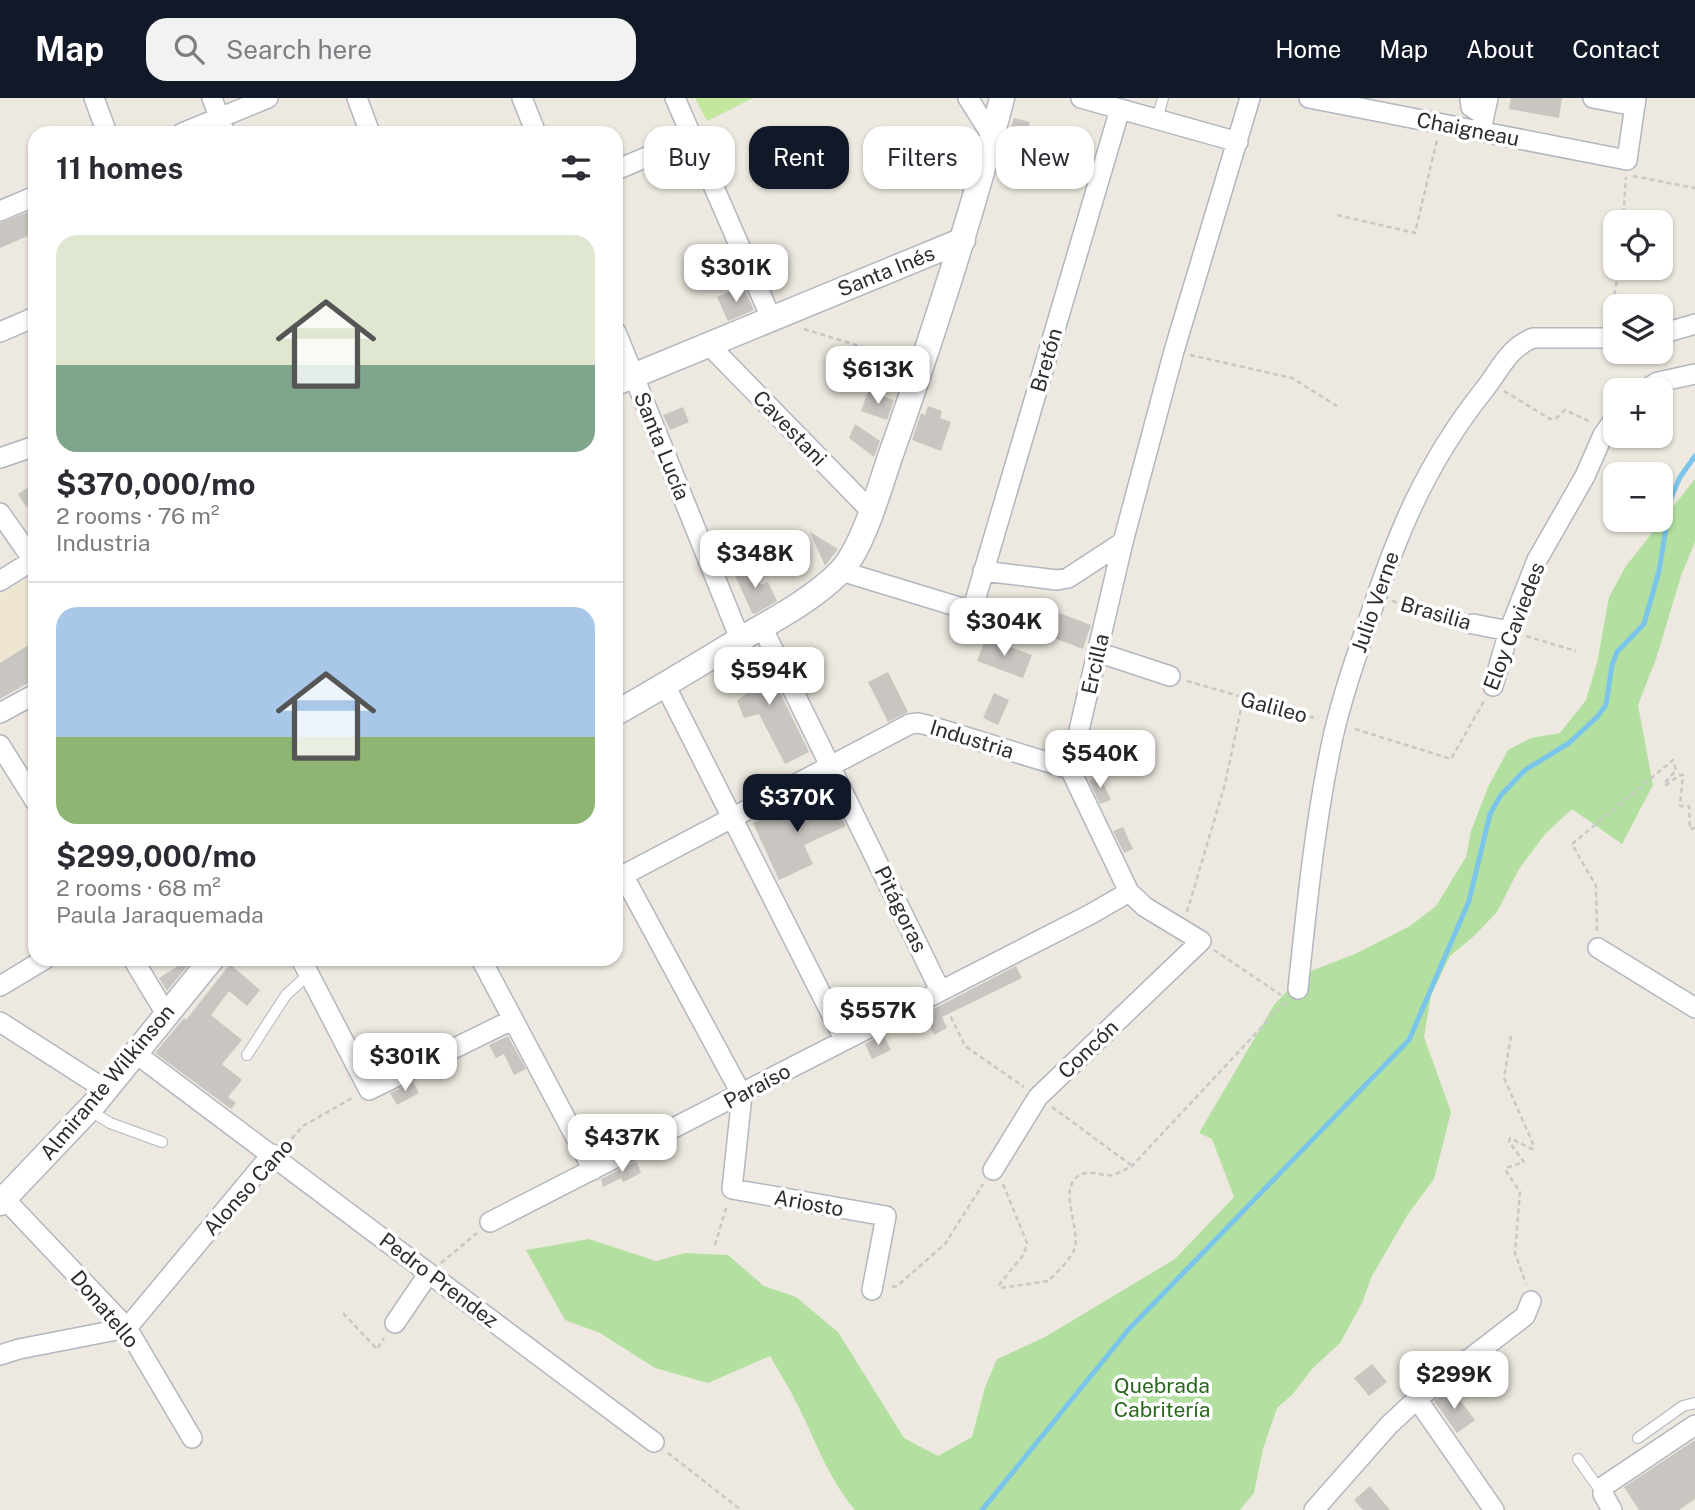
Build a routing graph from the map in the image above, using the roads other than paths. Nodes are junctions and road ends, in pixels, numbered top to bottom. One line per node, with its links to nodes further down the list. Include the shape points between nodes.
1 (94, 98): 21 (street)
2 (212, 98): 20 (street)
3 (268, 98): 20 (street)
4 (357, 98): 22 (street)
5 (522, 98): 23 (street)
6 (675, 98): 24 (street)
7 (968, 98): 25 (street)
8 (1002, 98): 25 (street)
9 (1081, 98): 17 (street)
10 (1163, 98): 19 (lane)
11 (1250, 98): 26 (street, Ercilla)
12 (1309, 98): 16 (street, Chaigneau)
13 (1470, 98): 18 (street, via 1471,107)
14 (1593, 98): 15 (street)
15 (1635, 102): 18 (street, Chaigneau, via 1627,168)
16 (1353, 103): 18 (street, Chaigneau, via 1441,123)
17 (1113, 104): 19 (street); 52 (street, Bretón)
18 (1484, 115)
19 (1157, 120): 26 (street)
20 (222, 125)
21 (104, 126)
22 (367, 126)
23 (533, 126)
24 (689, 126)
25 (992, 136): 32 (street)
26 (1238, 142): 48 (street, Ercilla, via 1174,351)
27 (644, 158): 28 (street)
28 (623, 167)
29 (716, 189): 33 (street)
30 (28, 199): 31 (street)
31 (0, 211)
32 (963, 240): 33 (street, Santa Inés); 46 (street)
33 (771, 318): 39 (street, Santa Inés)
34 (28, 320): 37 (street)
35 (1695, 324): 36 (street)
36 (1673, 330)
37 (0, 332)
38 (1603, 338): 80 (street, Julio Verne, via 1533,338 1509,352 1463,416 1415,496 1386,565 1337,724 1312,860)
39 (709, 345): 41 (street, Santa Inés); 46 (street, Cavestani)
40 (1695, 374): 42 (street)
41 (625, 379): 57 (street, Santa Lucía)
42 (1673, 379)
43 (1603, 440): 56 (street, Eloy Caviedes, via 1537,560)
44 (28, 448): 45 (street)
45 (0, 458)
46 (871, 511): 51 (street)
47 (0, 513): 49 (street)
48 (1123, 542): 52 (street, via 1057,580); 58 (street, Ercilla)
49 (28, 553)
50 (28, 565): 53 (street)
51 (841, 571): 52 (street, Bretón, via 972,611); 55 (street)
52 (983, 571)
53 (0, 581)
54 (1473, 624): 56 (street, Brasilia)
55 (762, 626): 57 (street); 66 (street, Pitágoras)
56 (1509, 631): 61 (street, Eloy Caviedes)
57 (740, 639): 60 (street)
58 (1097, 652): 59 (street); 67 (street, Ercilla)
59 (1170, 676)
60 (665, 685): 63 (street); 69 (street)
61 (1493, 686)
62 (28, 698): 64 (street)
63 (623, 709)
64 (0, 712)
65 (0, 745): 68 (street)
66 (831, 765): 67 (street, Industria, via 918,723); 69 (street, Industria); 81 (street, Pitágoras)
67 (1070, 769): 72 (street)
68 (28, 791)
69 (733, 817): 70 (street, Industria); 86 (street)
70 (623, 875)
71 (623, 882): 90 (street)
72 (1129, 892): 81 (street, Paraíso); 95 (street, Concón, via 1201,941 1038,1097)
73 (1598, 948): 82 (street)
74 (33, 966): 79 (street)
75 (136, 966): 83 (street)
76 (206, 966): 83 (street, Almirante Wilkinson)
77 (485, 966): 84 (street)
78 (305, 967): 84 (street, via 369,1090); 88 (lane)
79 (0, 986)
80 (1298, 989)
81 (940, 990): 86 (street, Paraíso)
82 (1695, 1008)
83 (166, 1014): 87 (street, Almirante Wilkinson)
84 (512, 1020): 94 (street)
85 (0, 1022): 89 (street)
86 (844, 1039): 90 (street, Paraíso)
87 (135, 1053): 89 (street, Almirante Wilkinson); 93 (street, Pedro Prendez)
88 (247, 1055)
89 (106, 1090): 91 (street, Almirante Wilkinson)
90 (742, 1095): 94 (street, Paraíso); 99 (street, Ariosto, via 732,1189 886,1216)
91 (89, 1110): 92 (lane); 96 (street, Almirante Wilkinson)
92 (162, 1142)
93 (272, 1154): 98 (street, Pedro Prendez); 102 (street, Alonso Cano)
94 (593, 1170): 97 (street, Paraíso)
95 (993, 1170)
96 (2, 1198): 102 (street, Donatello)
97 (490, 1222)
98 (429, 1273): 101 (street); 109 (street, Pedro Prendez)
99 (872, 1290)
100 (1531, 1301): 104 (street, via 1525,1316)
101 (395, 1323)
102 (127, 1328): 103 (street); 107 (street, Donatello)
103 (0, 1355)
104 (1417, 1399): 112 (street); 113 (street)
105 (1695, 1403): 108 (lane, via 1683,1406)
106 (1695, 1425): 111 (street, via 1604,1486)
107 (192, 1438)
108 (1638, 1438)
109 (654, 1442)
110 (1578, 1459): 111 (lane)
111 (1607, 1502)
112 (1314, 1510)
113 (1494, 1510)

